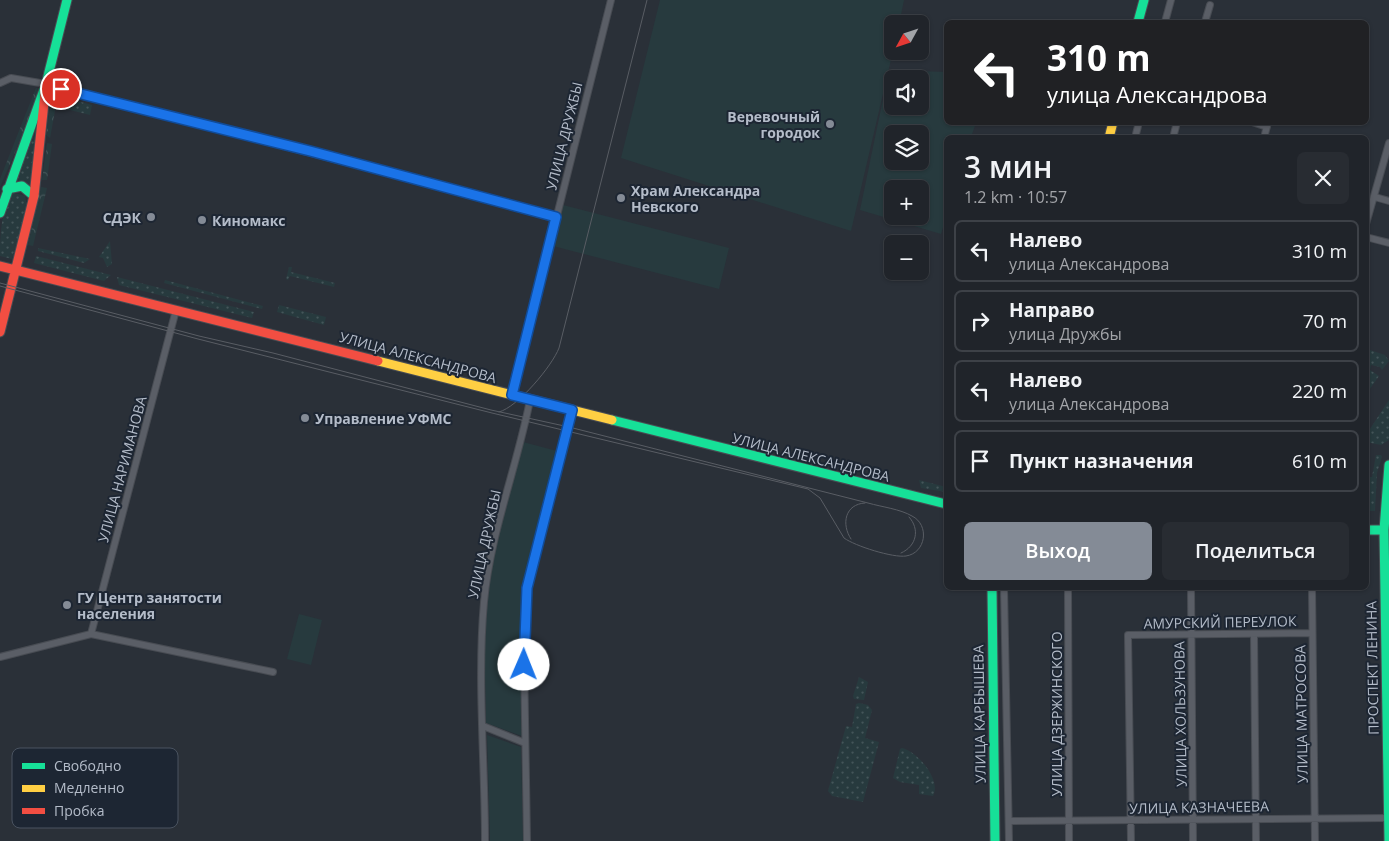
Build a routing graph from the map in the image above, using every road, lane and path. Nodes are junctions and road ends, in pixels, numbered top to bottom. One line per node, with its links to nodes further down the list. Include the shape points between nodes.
1 (67, 0): 10 (main road)
2 (611, 0): 18 (street, УЛИЦА ДРУЖБЫ)
3 (1144, 0): 6 (main road)
4 (1171, 0): 7 (street)
5 (1210, 5): 8 (street)
6 (1139, 20)
7 (1166, 20)
8 (1206, 20)
9 (0, 83): 10 (street, via 10,78)
10 (46, 84): 12 (main road); 13 (main road); 18 (street)
11 (1389, 143): 14 (street)
12 (7, 189): 13 (main road, via 22,186); 16 (main road)
13 (34, 196): 22 (main road)
14 (1375, 197): 15 (street); 17 (street)
15 (1389, 201)
16 (0, 213)
17 (1369, 215)
18 (556, 217): 25 (street, УЛИЦА ДРУЖБЫ)
19 (1369, 238): 20 (street)
20 (1389, 243)
21 (0, 266): 22 (main road, УЛИЦА АЛЕКСАНДРОВА)
22 (16, 270): 23 (main road, УЛИЦА АЛЕКСАНДРОВА); 24 (main road)
23 (176, 310): 25 (main road, УЛИЦА АЛЕКСАНДРОВА); 38 (street, УЛИЦА НАРИМАНОВА)
24 (0, 332)
25 (512, 395): 26 (main road, УЛИЦА АЛЕКСАНДРОВА)
26 (530, 400): 27 (main road, УЛИЦА АЛЕКСАНДРОВА); 43 (street, УЛИЦА ДРУЖБЫ, via 489,568 484,602)
27 (572, 410): 29 (main road, УЛИЦА АЛЕКСАНДРОВА); 44 (street, via 527,588 524,657)
28 (1389, 465): 31 (main road, ПРОСПЕКТ ЛЕНИНА)
29 (944, 503)
30 (1369, 530): 31 (main road)
31 (1384, 530): 46 (main road, ПРОСПЕКТ ЛЕНИНА)
32 (992, 590): 54 (main road, УЛИЦА КАРБЫШЕВА)
33 (1004, 590): 51 (street)
34 (1068, 590): 50 (street, УЛИЦА ДЗЕРЖИНСКОГО)
35 (1191, 590): 39 (street, УЛИЦА ХОЛЬЗУНОВА)
36 (1312, 590): 37 (street, УЛИЦА МАТРОСОВА)
37 (1312, 633): 40 (street, АМУРСКИЙ ПЕРЕУЛОК); 45 (street, УЛИЦА МАТРОСОВА)
38 (92, 634): 41 (street); 42 (street)
39 (1191, 634): 40 (street, АМУРСКИЙ ПЕРЕУЛОК); 48 (street, АМУРСКИЙ ПЕРЕУЛОК, via 1128,635); 49 (street, УЛИЦА ХОЛЬЗУНОВА)
40 (1254, 634): 47 (street)
41 (0, 657)
42 (273, 672)
43 (483, 726): 44 (street); 52 (street, УЛИЦА ДРУЖБЫ)
44 (526, 744): 53 (street)
45 (1315, 818): 46 (street, УЛИЦА КАЗНАЧЕЕВА); 47 (street, УЛИЦА КАЗНАЧЕЕВА); 60 (street, УЛИЦА МАТРОСОВА)
46 (1389, 818): 61 (main road, ПРОСПЕКТ ЛЕНИНА)
47 (1255, 819): 49 (street, УЛИЦА КАЗНАЧЕЕВА); 59 (street)
48 (1131, 820): 49 (street, УЛИЦА КАЗНАЧЕЕВА); 50 (street, УЛИЦА КАЗНАЧЕЕВА); 57 (street)
49 (1193, 820): 58 (street, УЛИЦА ХОЛЬЗУНОВА)
50 (1069, 821): 51 (street, УЛИЦА КАЗНАЧЕЕВА); 56 (street, УЛИЦА ДЗЕРЖИНСКОГО)
51 (1009, 822): 55 (street)
52 (485, 841)
53 (527, 841)
54 (995, 841)
55 (1009, 841)
56 (1069, 841)
57 (1131, 841)
58 (1194, 841)
59 (1256, 841)
60 (1315, 841)
61 (1389, 841)

